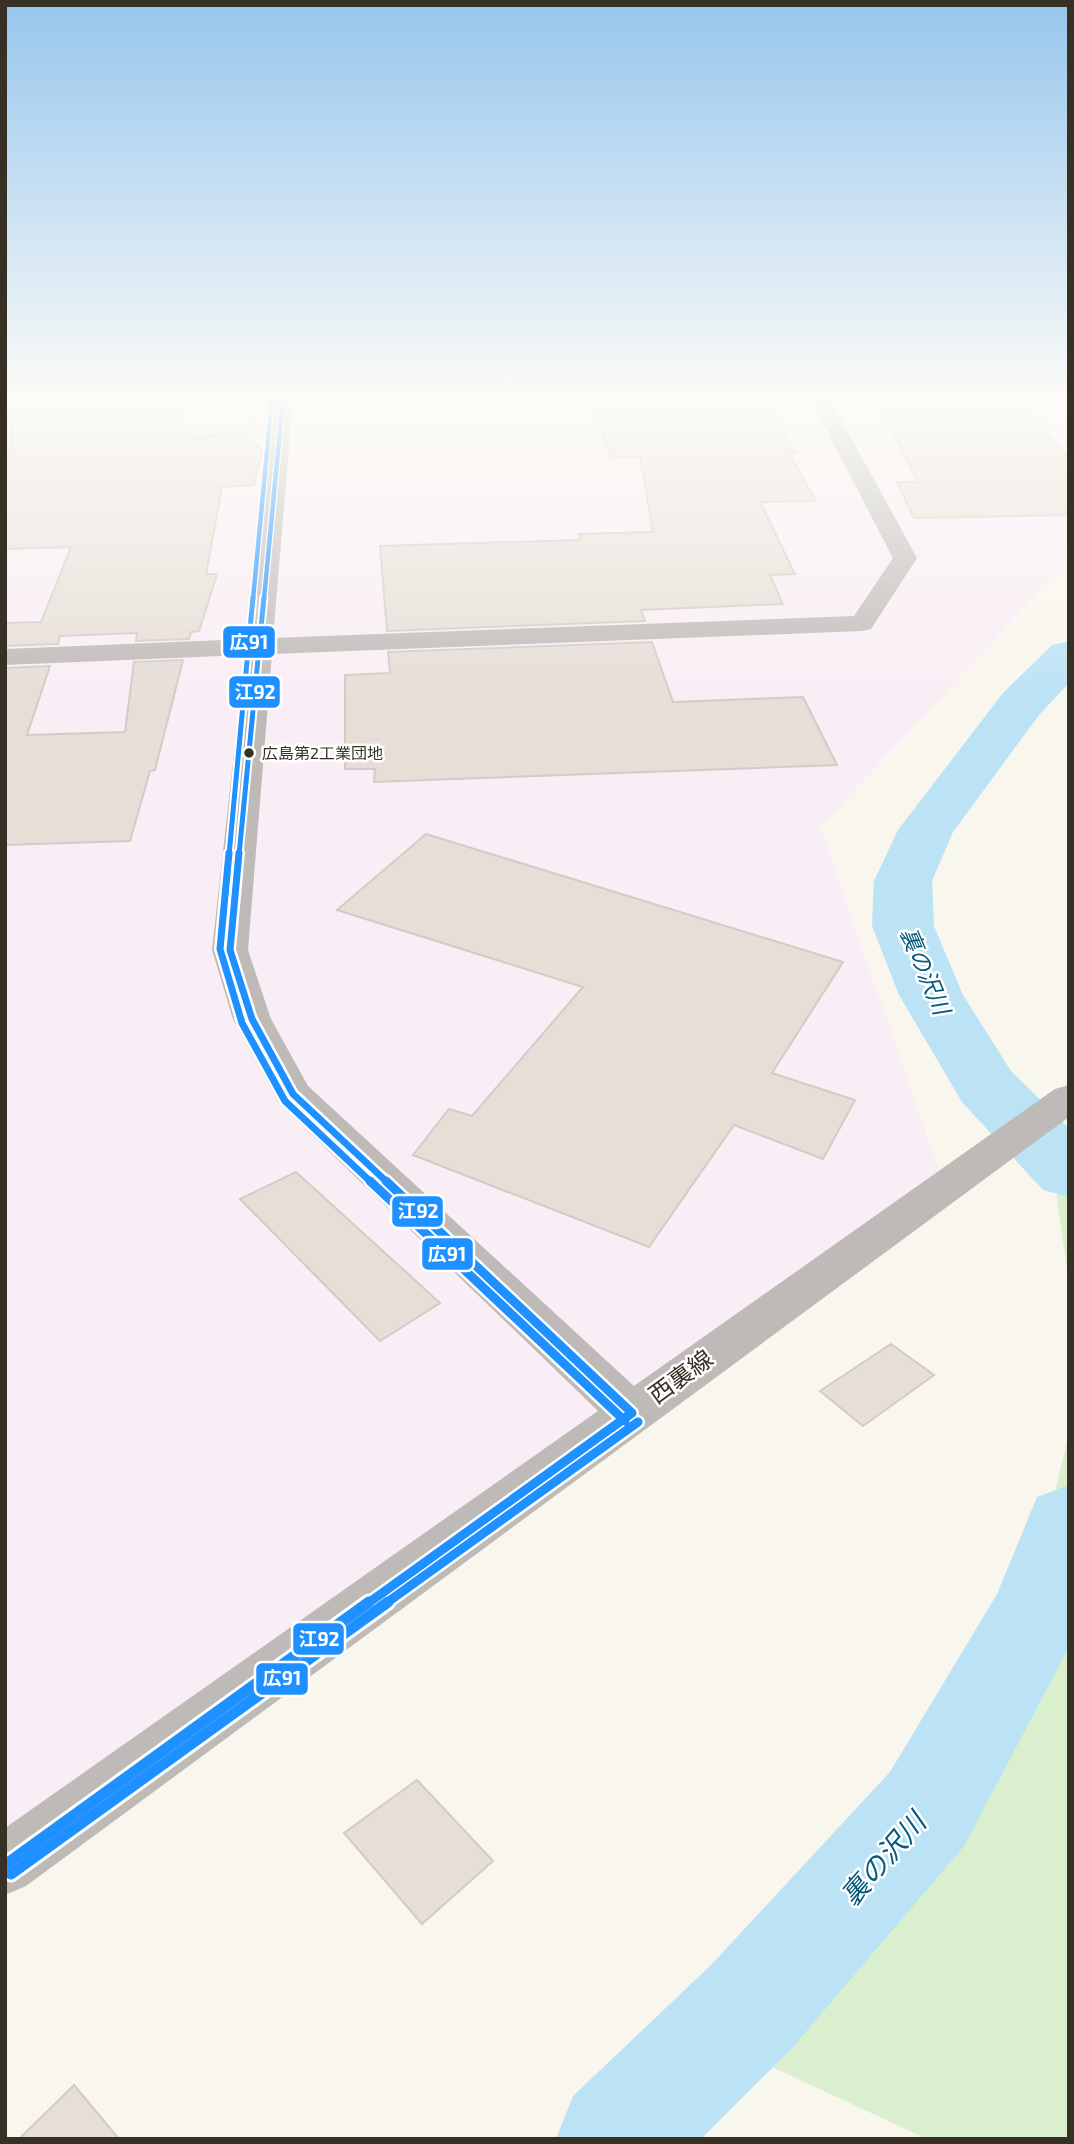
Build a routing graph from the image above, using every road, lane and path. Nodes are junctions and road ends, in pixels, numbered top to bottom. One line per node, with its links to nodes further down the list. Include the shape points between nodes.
1 (273, 499): 3 (street)
2 (873, 499): 3 (street, via 905,558 862,623)
3 (257, 648): 4 (street); 6 (street, via 230,950 252,1019 293,1094)
4 (5, 657)
5 (1066, 1100): 6 (street, 西裏線)
6 (632, 1413): 7 (street, 西裏線)
7 (5, 1865)

